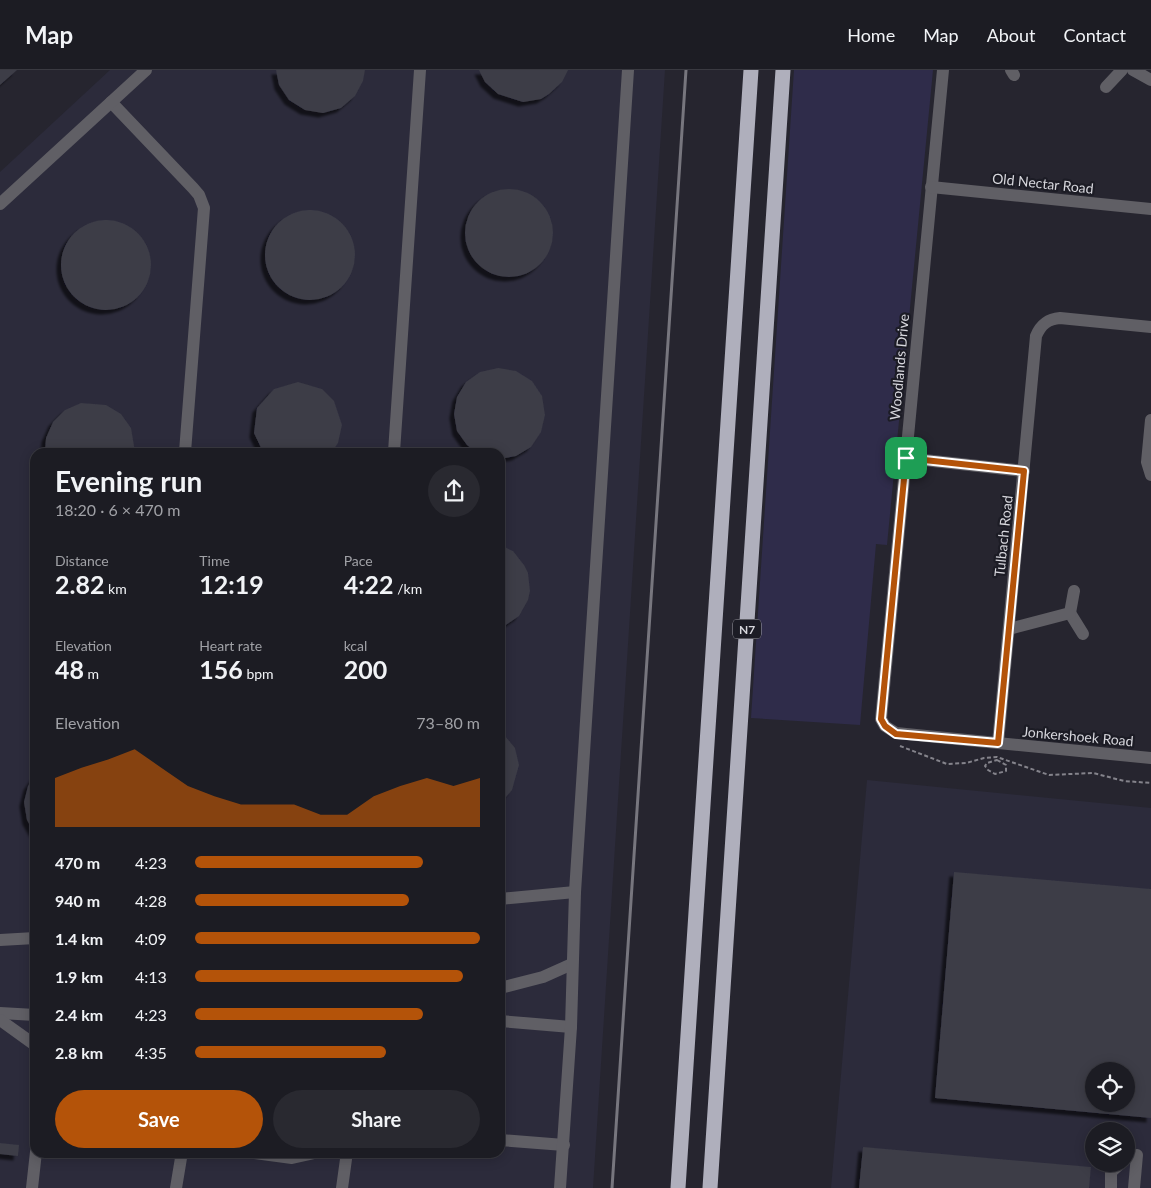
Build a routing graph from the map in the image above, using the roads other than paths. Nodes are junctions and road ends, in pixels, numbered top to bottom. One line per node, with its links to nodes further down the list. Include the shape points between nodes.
1 (146, 70): 11 (street)
2 (420, 70): 18 (street)
3 (628, 70): 29 (street)
4 (751, 70): 52 (highway, N7)
5 (783, 70): 53 (highway, N7)
6 (943, 70): 12 (street, Woodlands Drive)
7 (1122, 70): 10 (street)
8 (1133, 70): 9 (street)
9 (1151, 80)
10 (1106, 87)
11 (111, 102): 13 (street); 17 (street, via 193,188 204,208)
12 (931, 187): 14 (street, Old Nectar Road); 19 (street, Woodlands Drive)
13 (0, 204)
14 (1151, 209)
15 (1151, 327): 20 (street, Tulbach Road, via 1060,318 1041,325 1036,336)
16 (1151, 420): 21 (street, via 1147,462)
17 (185, 448)
18 (394, 448)
19 (906, 458): 20 (street); 26 (street, Woodlands Drive, via 881,719)
20 (1024, 471): 24 (street, Tulbach Road)
21 (1151, 475)
22 (1074, 591): 23 (street)
23 (1070, 613): 24 (street); 25 (street)
24 (1009, 629): 27 (street, Tulbach Road)
25 (1083, 634)
26 (885, 726): 27 (street, Jonkershoek Road, via 896,734)
27 (998, 743): 28 (street, Jonkershoek Road)
28 (1151, 758)
29 (575, 892): 30 (street); 33 (street)
30 (505, 899)
31 (30, 938): 32 (street)
32 (0, 940)
33 (572, 964): 34 (street, via 543,977); 39 (street)
34 (505, 987)
35 (0, 1013): 36 (street)
36 (30, 1015)
37 (0, 1020): 40 (street)
38 (505, 1021): 39 (street)
39 (571, 1027): 42 (street)
40 (30, 1041)
41 (505, 1140): 42 (street)
42 (564, 1145): 51 (street)
43 (35, 1158): 48 (street)
44 (181, 1158): 49 (street)
45 (346, 1158): 50 (street)
46 (1112, 1172): 54 (street)
47 (1133, 1172): 55 (street)
48 (32, 1188)
49 (176, 1188)
50 (342, 1188)
51 (560, 1188)
52 (678, 1188)
53 (710, 1188)
54 (1111, 1188)
55 (1134, 1188)

